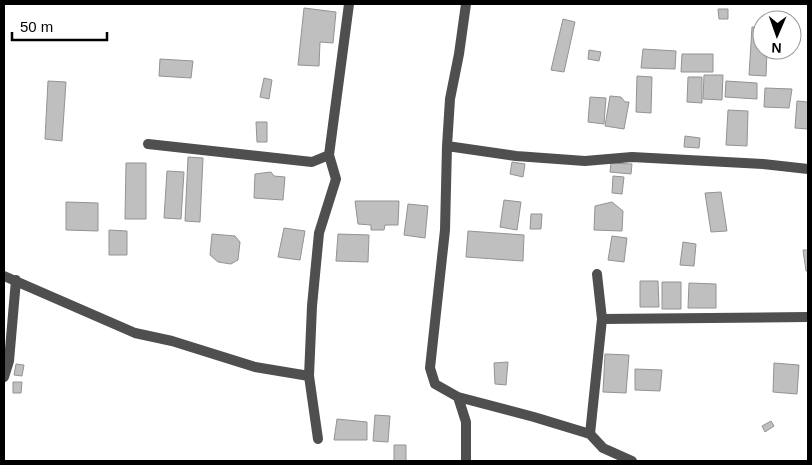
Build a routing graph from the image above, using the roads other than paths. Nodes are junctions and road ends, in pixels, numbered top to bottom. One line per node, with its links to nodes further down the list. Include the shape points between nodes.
1 (349, 4): 5 (street)
2 (466, 4): 4 (street, via 450,99)
3 (148, 144): 5 (street, via 312,162)
4 (447, 146): 6 (street, via 585,162 632,157); 14 (street, via 445,230 430,368 435,384)
5 (329, 155): 12 (street, via 336,179 319,233)
6 (808, 169)
7 (597, 274): 11 (street)
8 (4, 276): 9 (street)
9 (16, 280): 12 (street, via 135,333 255,367); 13 (street, via 9,361)
10 (808, 317): 11 (street)
11 (602, 319): 15 (street)
12 (309, 376): 16 (street)
13 (4, 377)
14 (458, 397): 15 (street); 17 (street, via 466,422)
15 (590, 434): 18 (street, via 602,448)
16 (318, 439)
17 (466, 461)
18 (632, 461)

